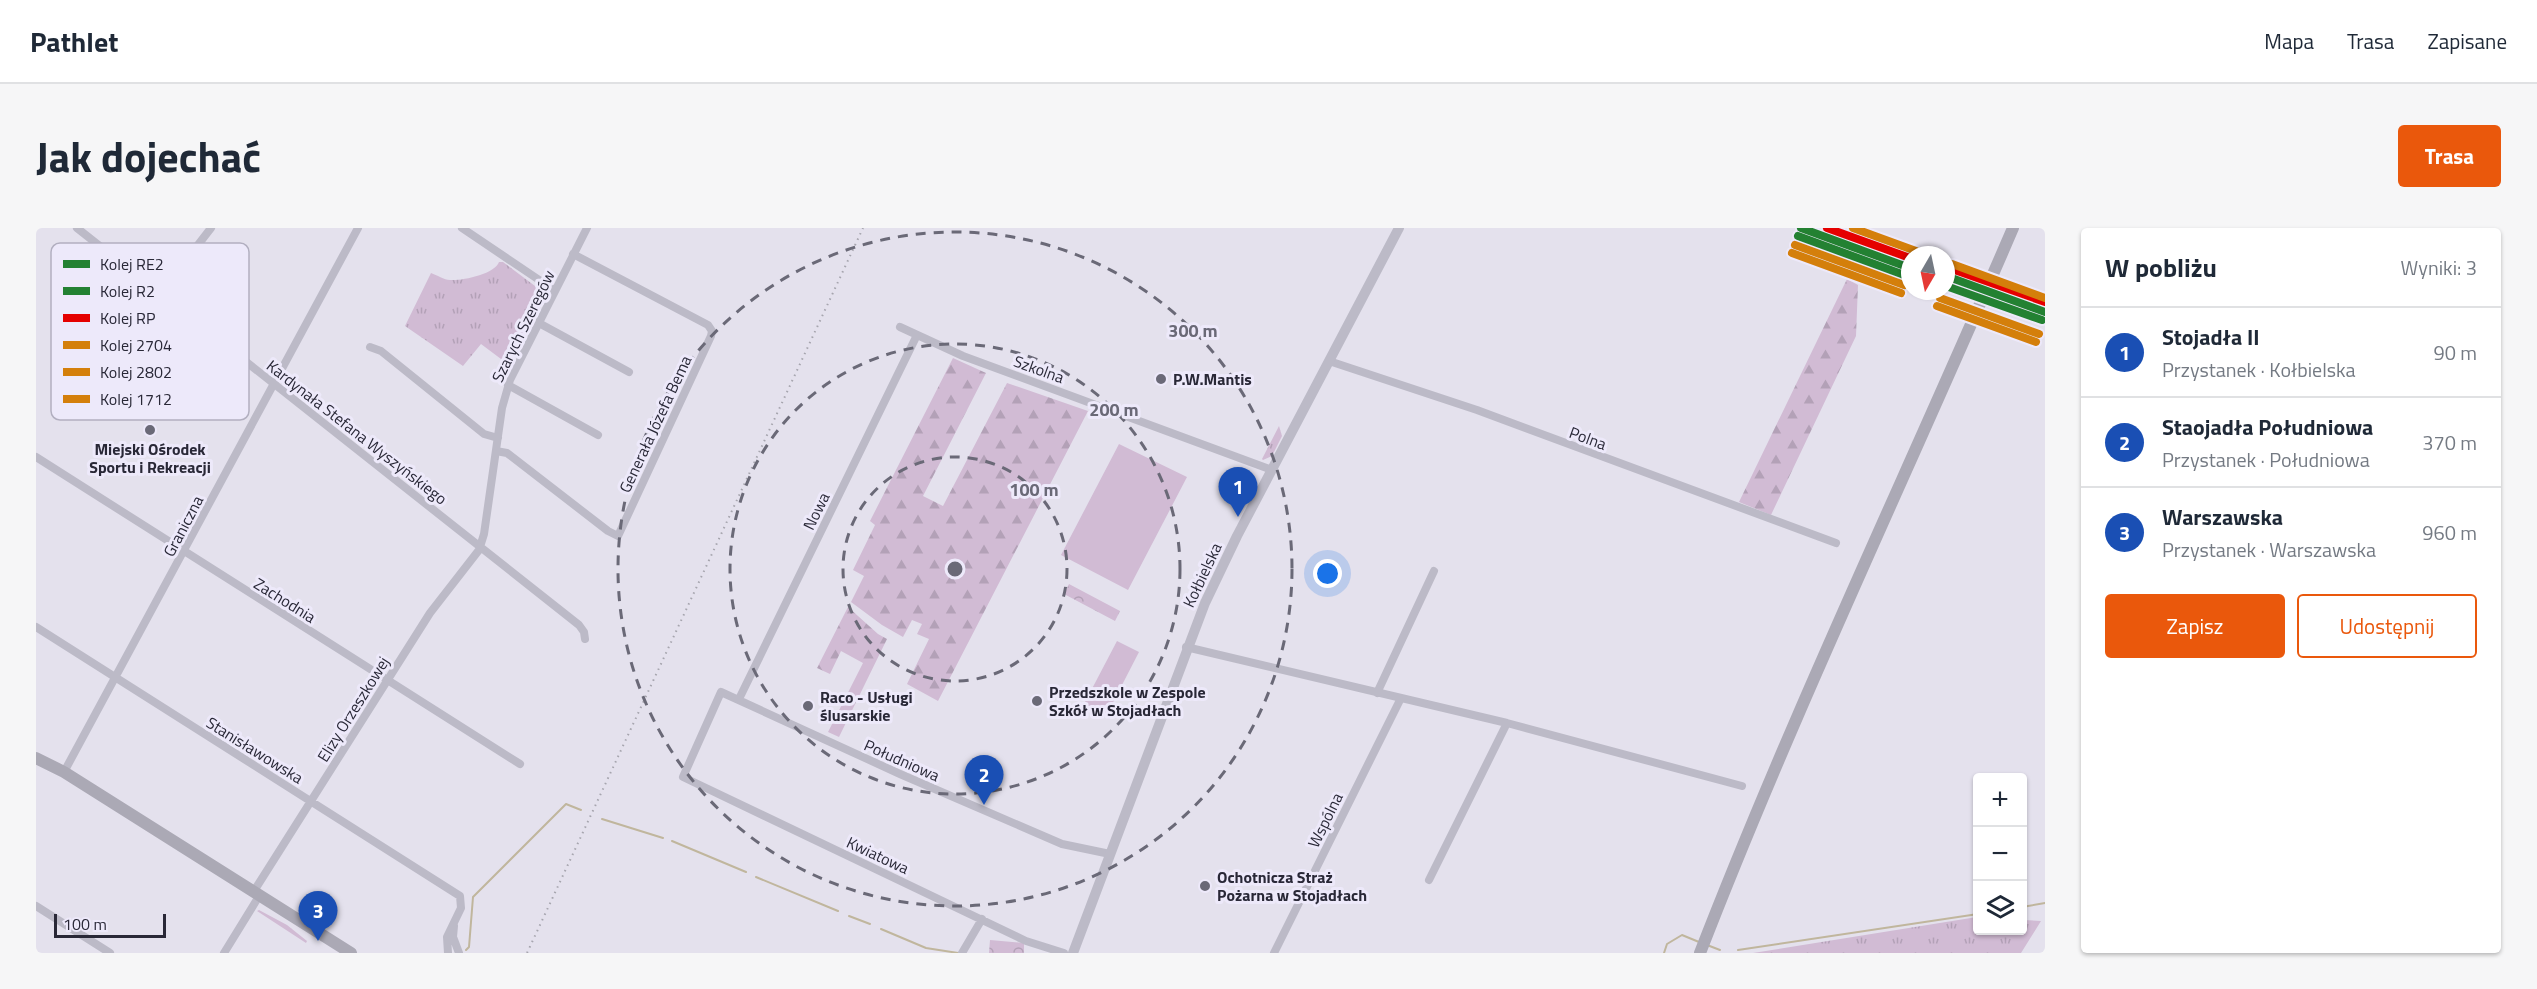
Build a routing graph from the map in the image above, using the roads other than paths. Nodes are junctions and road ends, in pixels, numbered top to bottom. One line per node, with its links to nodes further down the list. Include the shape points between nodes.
1 (77, 228): 8 (street, Kardynała Stefana Wyszyńskiego)
2 (211, 228): 9 (street)
3 (358, 228): 19 (street, Graniczna)
4 (462, 228): 11 (street)
5 (1399, 228): 16 (street, Kołbielska)
6 (585, 229): 10 (street, Szarych Szeregów)
7 (2011, 234): 61 (main road, via 1794,723)
8 (96, 243)
9 (199, 243)
10 (573, 254): 11 (street, Szarych Szeregów); 23 (street, Generała Józefa Bema, via 708,325 711,336 618,536 507,453)
11 (554, 290): 12 (street, Szarych Szeregów)
12 (537, 322): 18 (street); 20 (street, Szarych Szeregów)
13 (900, 327): 14 (street, Szkolna)
14 (918, 335): 25 (street, Szkolna, via 963,356); 37 (street, Nowa)
15 (370, 346): 22 (street, via 484,434)
16 (1329, 361): 25 (street, Kołbielska); 26 (street, Polna, via 1477,410)
17 (249, 364): 19 (street, Kardynała Stefana Wyszyńskiego)
18 (629, 372)
19 (275, 384): 27 (street, Kardynała Stefana Wyszyńskiego); 28 (street, Graniczna)
20 (508, 386): 21 (street); 22 (street, Szarych Szeregów)
21 (598, 435)
22 (498, 438): 23 (street, Szarych Szeregów)
23 (496, 451): 27 (street, Szarych Szeregów)
24 (36, 457): 28 (street, Zachodnia)
25 (1272, 470): 32 (street, Kołbielska, via 1224,560)
26 (1836, 543)
27 (480, 546): 31 (street, Kardynała Stefana Wyszyńskiego, via 579,625); 34 (street, Elizy Orzeszkowej, via 430,613)
28 (184, 551): 33 (street, Graniczna); 34 (street, Zachodnia)
29 (1434, 571): 35 (street)
30 (36, 627): 33 (street, Stanisławowska)
31 (585, 639)
32 (1186, 647): 35 (street); 45 (street, Kołbielska)
33 (116, 678): 41 (street, Graniczna); 44 (street, Stanisławowska)
34 (388, 680): 40 (street, Zachodnia); 44 (street, Elizy Orzeszkowej)
35 (1377, 693): 36 (street)
36 (1401, 698): 38 (street); 60 (street, Wspólna)
37 (739, 699): 42 (street, Południowa, via 722,692); 45 (street, Południowa, via 1062,844)
38 (1506, 723): 43 (street); 46 (street)
39 (37, 758): 41 (main road); 47 (main road, via 46,768)
40 (520, 765)
41 (64, 772): 47 (main road)
42 (682, 777): 49 (street, Kwiatowa)
43 (1742, 786)
44 (310, 801): 47 (street, Elizy Orzeszkowej); 50 (street, Stanisławowska, via 460,896 462,903)
45 (1110, 854): 59 (street, Kołbielska)
46 (1429, 880)
47 (258, 899): 53 (street, Elizy Orzeszkowej); 54 (main road); 55 (main road)
48 (36, 906): 52 (street)
49 (982, 919): 51 (street); 58 (street, Kwiatowa, via 1026,941)
50 (454, 923): 56 (street, via 447,938); 57 (street, via 453,938)
51 (963, 952)
52 (110, 953)
53 (225, 953)
54 (338, 953)
55 (351, 953)
56 (448, 953)
57 (459, 953)
58 (1064, 953)
59 (1073, 953)
60 (1274, 953)
61 (1700, 953)

